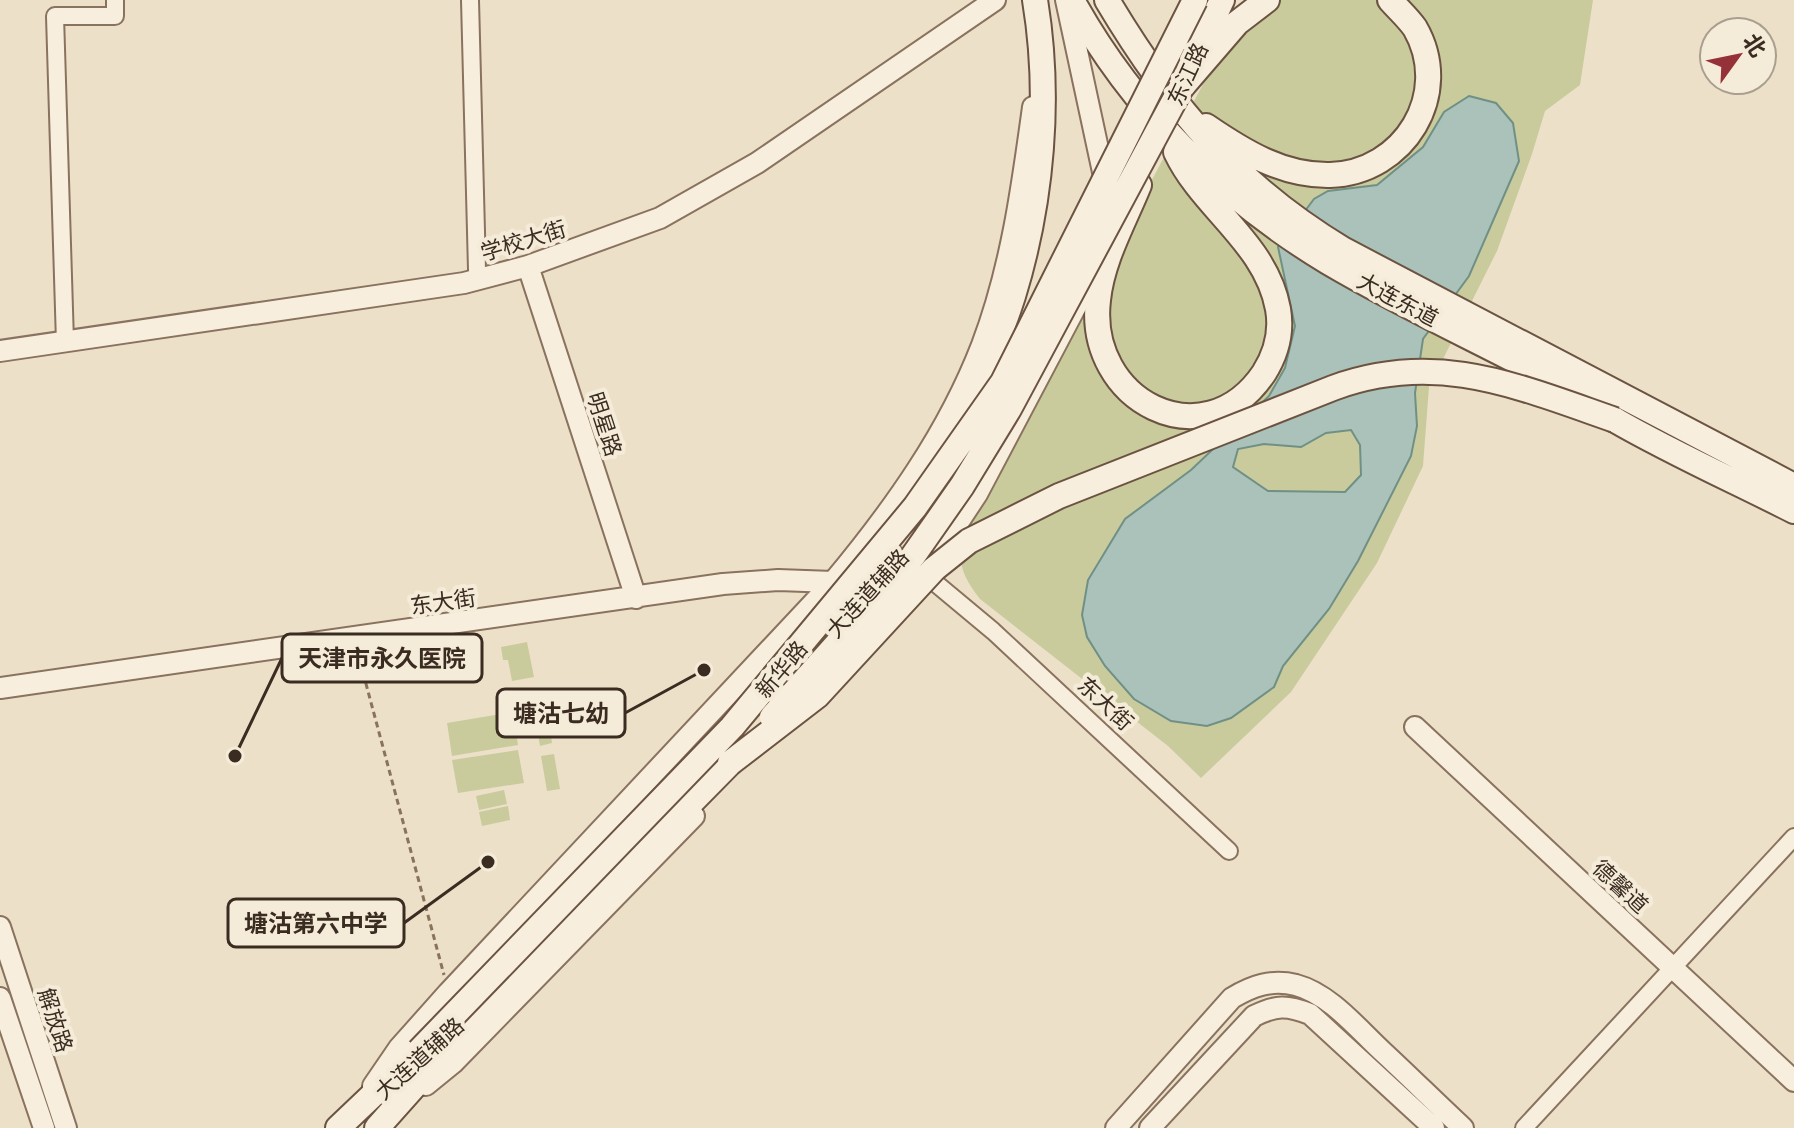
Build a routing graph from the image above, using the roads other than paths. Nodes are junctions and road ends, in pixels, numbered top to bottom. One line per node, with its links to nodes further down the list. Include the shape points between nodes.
1 (115, 0): 17 (street, via 115,16 55,16)
2 (470, 0): 16 (street, via 477,270)
3 (995, 0): 15 (street, 学校大街, via 743,171 660,218)
4 (1024, 0): 23 (street, 大连道辅路, via 1033,48 1033,106 1012,244 996,300 957,402 925,460)
5 (1035, 0): 20 (main road, bridge, via 1042,102 1029,234 1003,325)
6 (1066, 0): 24 (street, 大连道辅路, via 1103,167 1107,223 1091,278 1053,353 977,494)
7 (1072, 0): 14 (main road, 大连东道, bridge)
8 (1107, 0): 13 (main road, 大连东道, bridge, via 1150,68)
9 (1195, 0): 14 (main road, 东江路, bridge)
10 (1222, 0): 13 (main road, 东江路)
11 (1267, 0): 13 (main road, via 1237,23)
12 (1390, 0): 13 (main road, via 1415,28 1426,62 1426,97 1411,134 1373,165 1341,174 1297,172 1257,158)
13 (1182, 100): 14 (main road, 东江路, bridge); 21 (main road, 大连东道, via 1220,155 1319,235)
14 (1148, 139): 14 (main road, bridge, via 1187,173 1246,242 1274,295 1276,347 1260,378 1228,406 1203,414 1164,411 1132,395 1110,370 1100,341 1100,285 1139,186); 19 (main road, 大连东道, bridge, via 1326,260 1572,391); 20 (main road, 新华路, bridge, via 1003,382); 30 (main road, 新华路, bridge, via 1009,409 956,496 886,589)
15 (528, 266): 16 (street, 学校大街); 26 (street, 明星路)
16 (482, 278): 17 (street, 学校大街)
17 (65, 342): 18 (street, 学校大街)
18 (0, 351)
19 (1615, 420): 22 (main road, 大连东道); 30 (main road, bridge, via 1469,374 1395,372 1333,388 1059,496 969,541 934,569 817,696)
20 (947, 461): 36 (main road, 新华路, bridge, via 873,561 732,727)
21 (1794, 486)
22 (1794, 511)
23 (870, 538): 24 (street, 东大街); 25 (street, 大连道辅路)
24 (921, 571): 27 (street, 大连道辅路); 32 (street, 东大街, via 993,631)
25 (833, 582): 26 (street, 东大街, via 723,584); 27 (street, 东大街); 38 (street, 大连道辅路, via 448,993 399,1048)
26 (636, 598): 28 (street, 东大街)
27 (889, 605): 42 (street, 大连道辅路, via 710,800 453,1063)
28 (0, 688)
29 (1415, 727): 34 (street, 德馨道)
30 (730, 763): 36 (main road, 新华路)
31 (1794, 837): 34 (street)
32 (1229, 851)
33 (0, 927): 40 (street, 解放路)
34 (1674, 968): 37 (street, 德馨道); 47 (street)
35 (0, 998): 39 (street, 解放路)
36 (426, 1058): 38 (main road, 新华路); 42 (main road, 新华路)
37 (1794, 1081)
38 (358, 1106): 41 (main road, 新华路)
39 (44, 1128)
40 (66, 1128)
41 (338, 1128)
42 (377, 1128)
43 (1116, 1128): 46 (street, via 1232,998 1252,986 1273,983 1296,985 1342,1013)
44 (1150, 1128): 45 (street, via 1247,1022 1274,1006 1310,1014)
45 (1434, 1128)
46 (1463, 1128)
47 (1524, 1128)

